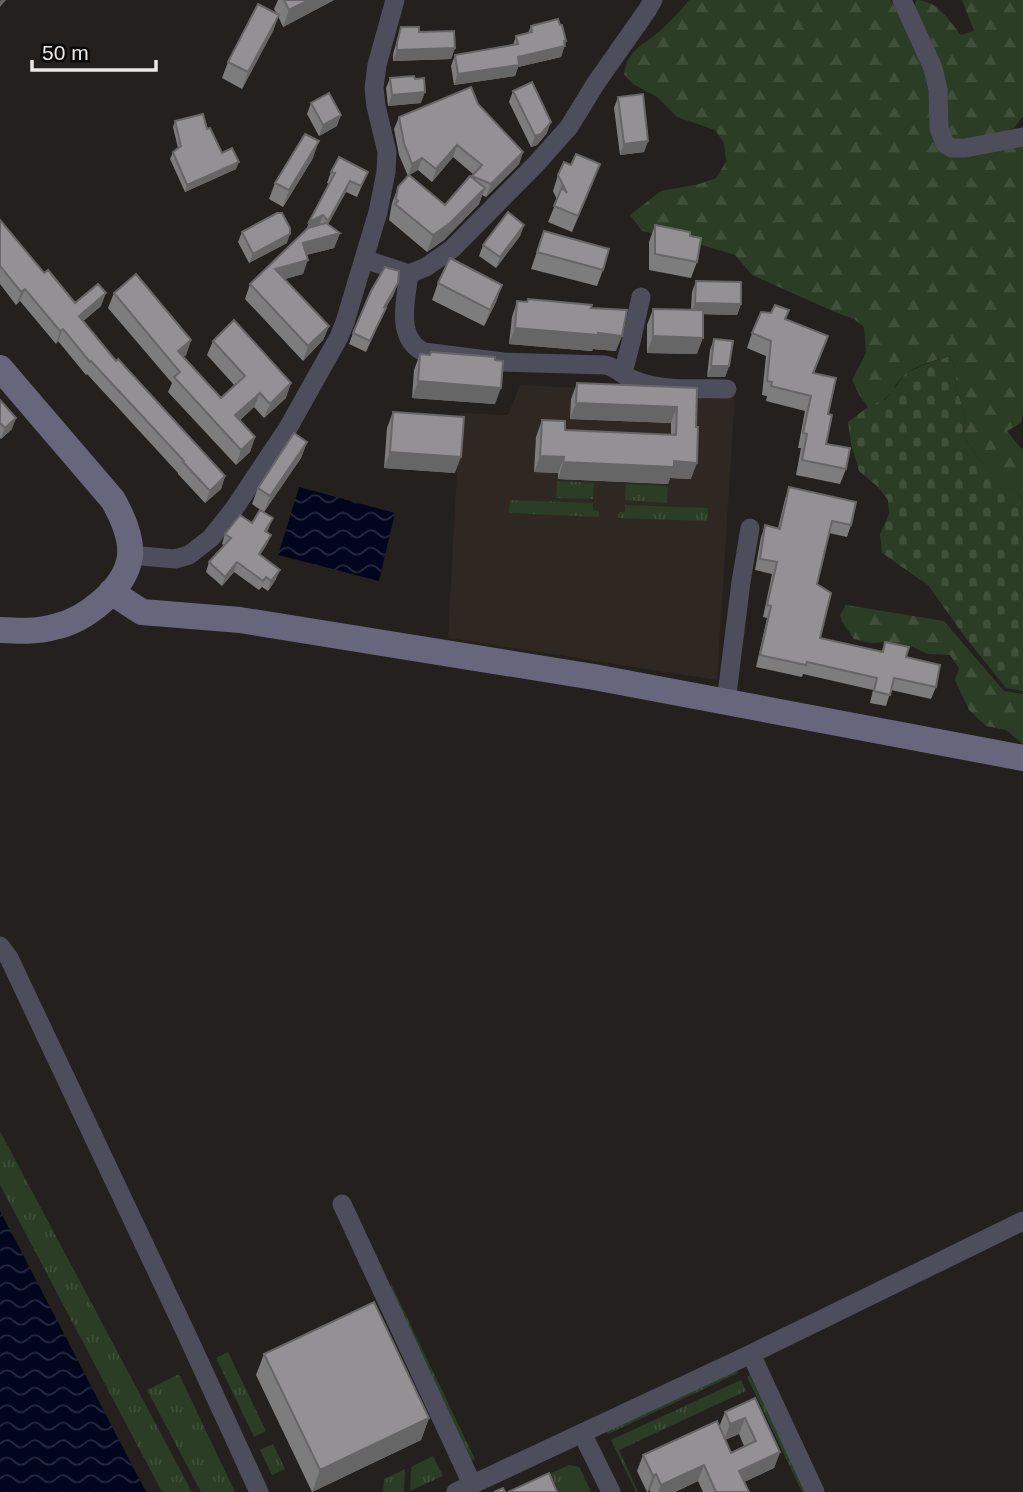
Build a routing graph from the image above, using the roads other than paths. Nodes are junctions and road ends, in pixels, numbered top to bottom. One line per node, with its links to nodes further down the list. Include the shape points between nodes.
1 (395, 0): 5 (street, via 374,88 387,152 386,172)
2 (653, 0): 6 (street, via 569,127 452,249)
3 (902, 0): 4 (street, via 933,68 945,144 965,148)
4 (1023, 137)
5 (364, 259): 6 (street); 12 (street, via 339,337 289,428 234,509 211,538 189,555 175,559)
6 (409, 274): 9 (street, via 406,328 411,341 424,352 503,362 605,365)
7 (641, 297): 9 (street)
8 (0, 368): 12 (street, via 113,500 122,516)
9 (623, 373): 10 (street, via 632,380 665,388)
10 (727, 389)
11 (750, 528): 15 (street)
12 (130, 555): 13 (street)
13 (111, 592): 14 (street, via 91,610 57,627); 15 (street, via 142,612 285,626)
14 (0, 630)
15 (726, 702): 16 (street)
16 (1023, 758)
17 (0, 946): 23 (street)
18 (342, 1203): 22 (street)
19 (1023, 1221): 20 (street)
20 (751, 1354): 21 (street); 25 (street)
21 (582, 1433): 22 (street); 24 (street)
22 (464, 1488)
23 (259, 1492)
24 (611, 1492)
25 (816, 1492)

